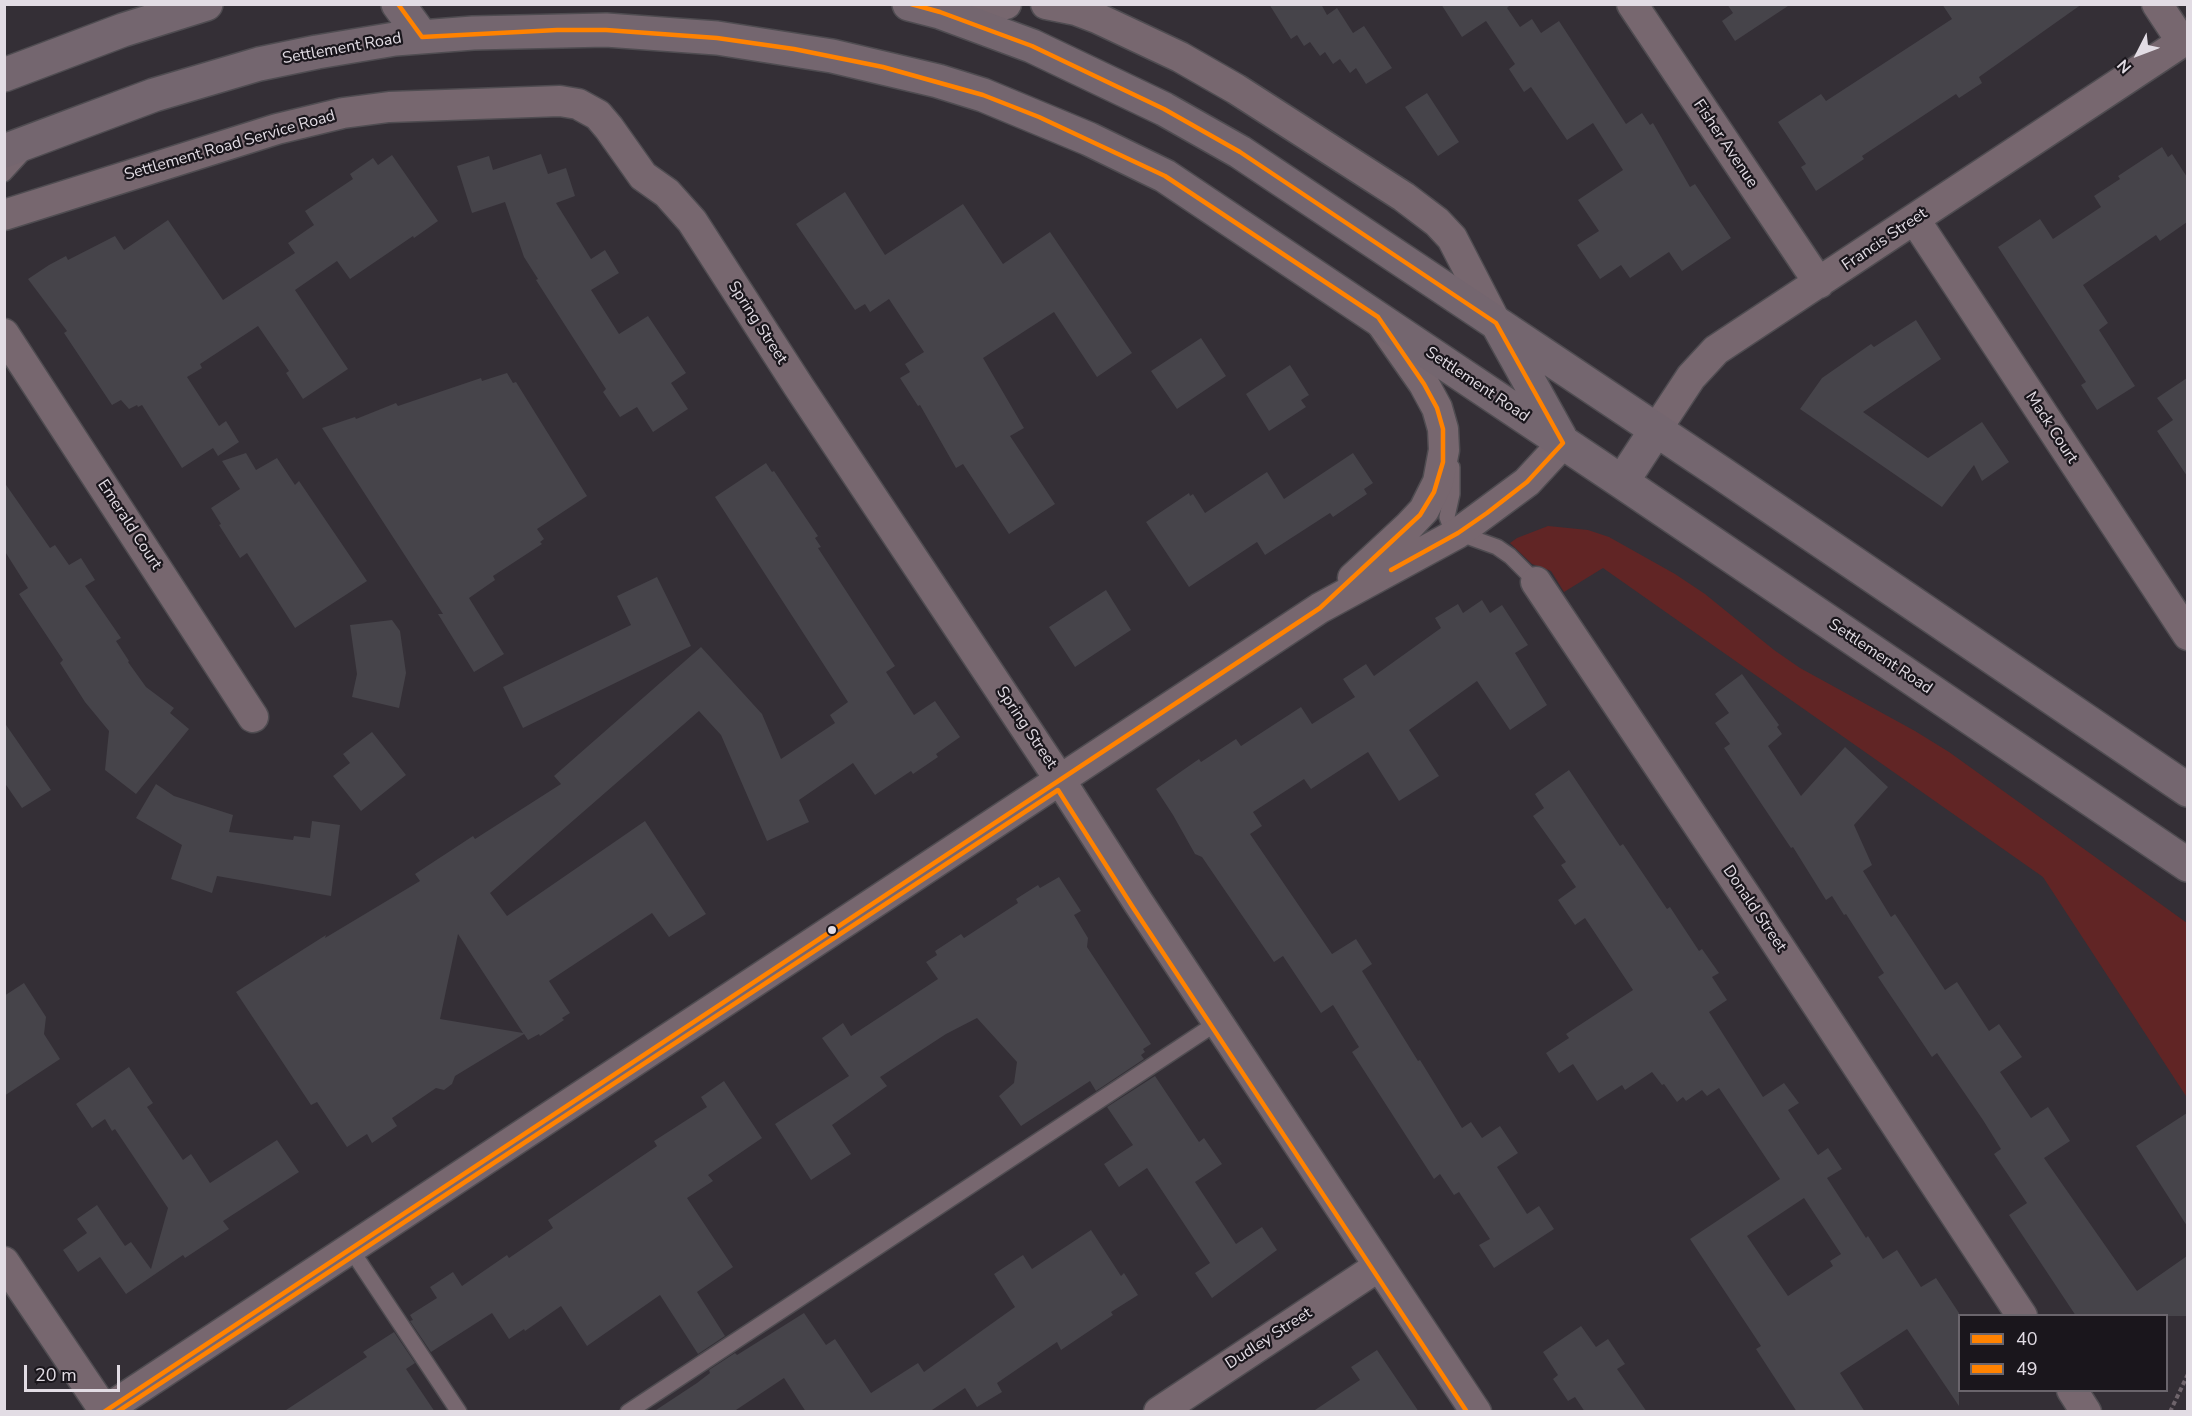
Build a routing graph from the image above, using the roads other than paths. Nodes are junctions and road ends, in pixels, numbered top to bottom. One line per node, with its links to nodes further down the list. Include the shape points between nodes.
1 (206, 4): 12 (highway)
2 (398, 4): 10 (highway)
3 (420, 4): 10 (highway)
4 (909, 4): 9 (highway)
5 (1006, 4): 9 (street)
6 (1046, 4): 21 (street, via 1097,18 1180,57 1236,88 1404,198 1452,238)
7 (1632, 4): 19 (street, Fisher Avenue)
8 (2157, 4): 11 (street)
9 (940, 12): 21 (highway, via 1032,46 1164,108 1240,152)
10 (422, 37): 13 (highway, Settlement Road, via 317,52 237,70 154,95); 20 (highway, Settlement Road, via 556,30 664,33 803,51 938,81 1039,117 1166,176)
11 (2185, 40): 18 (street, Francis Street)
12 (4, 75)
13 (37, 138): 14 (highway, Settlement Road); 15 (lane)
14 (4, 151)
15 (4, 174)
16 (643, 176): 17 (street, Settlement Road Service Road, via 598,115 578,104 560,101 389,107 277,129); 32 (street, Spring Street, via 667,193 692,221)
17 (4, 216)
18 (1915, 220): 19 (street, Francis Street); 30 (street, Mack Court)
19 (1819, 283): 24 (street, Francis Street, via 1716,350 1691,377)
20 (1378, 317): 23 (street); 25 (highway, Settlement Road)
21 (1496, 323): 24 (highway); 25 (highway)
22 (4, 334): 31 (street, Emerald Court)
23 (1433, 399): 27 (lane, via 1449,443 1452,494 1447,517); 29 (street, via 1442,423 1444,450 1430,500 1409,526)
24 (1656, 429): 26 (highway, Francis Street); 33 (highway)
25 (1563, 443): 26 (highway, Settlement Road); 27 (street, via 1527,482)
26 (1622, 482): 34 (highway, Settlement Road)
27 (1458, 533): 28 (lane, Donald Street, via 1497,547); 29 (street)
28 (1536, 582): 39 (street, Donald Street)
29 (1320, 608): 32 (street)
30 (2187, 635)
31 (253, 717)
32 (1060, 780): 35 (street, Spring Street); 36 (street)
33 (2187, 790)
34 (2187, 865)
35 (1218, 1022): 38 (street, Spring Street); 43 (lane)
36 (350, 1248): 41 (street); 42 (lane)
37 (4, 1262): 41 (street)
38 (1379, 1266): 44 (street, Dudley Street); 45 (street, Spring Street)
39 (2021, 1314)
40 (2073, 1392): 46 (street)
41 (104, 1411)
42 (459, 1412)
43 (628, 1412)
44 (1159, 1412)
45 (1476, 1412)
46 (2085, 1412)

